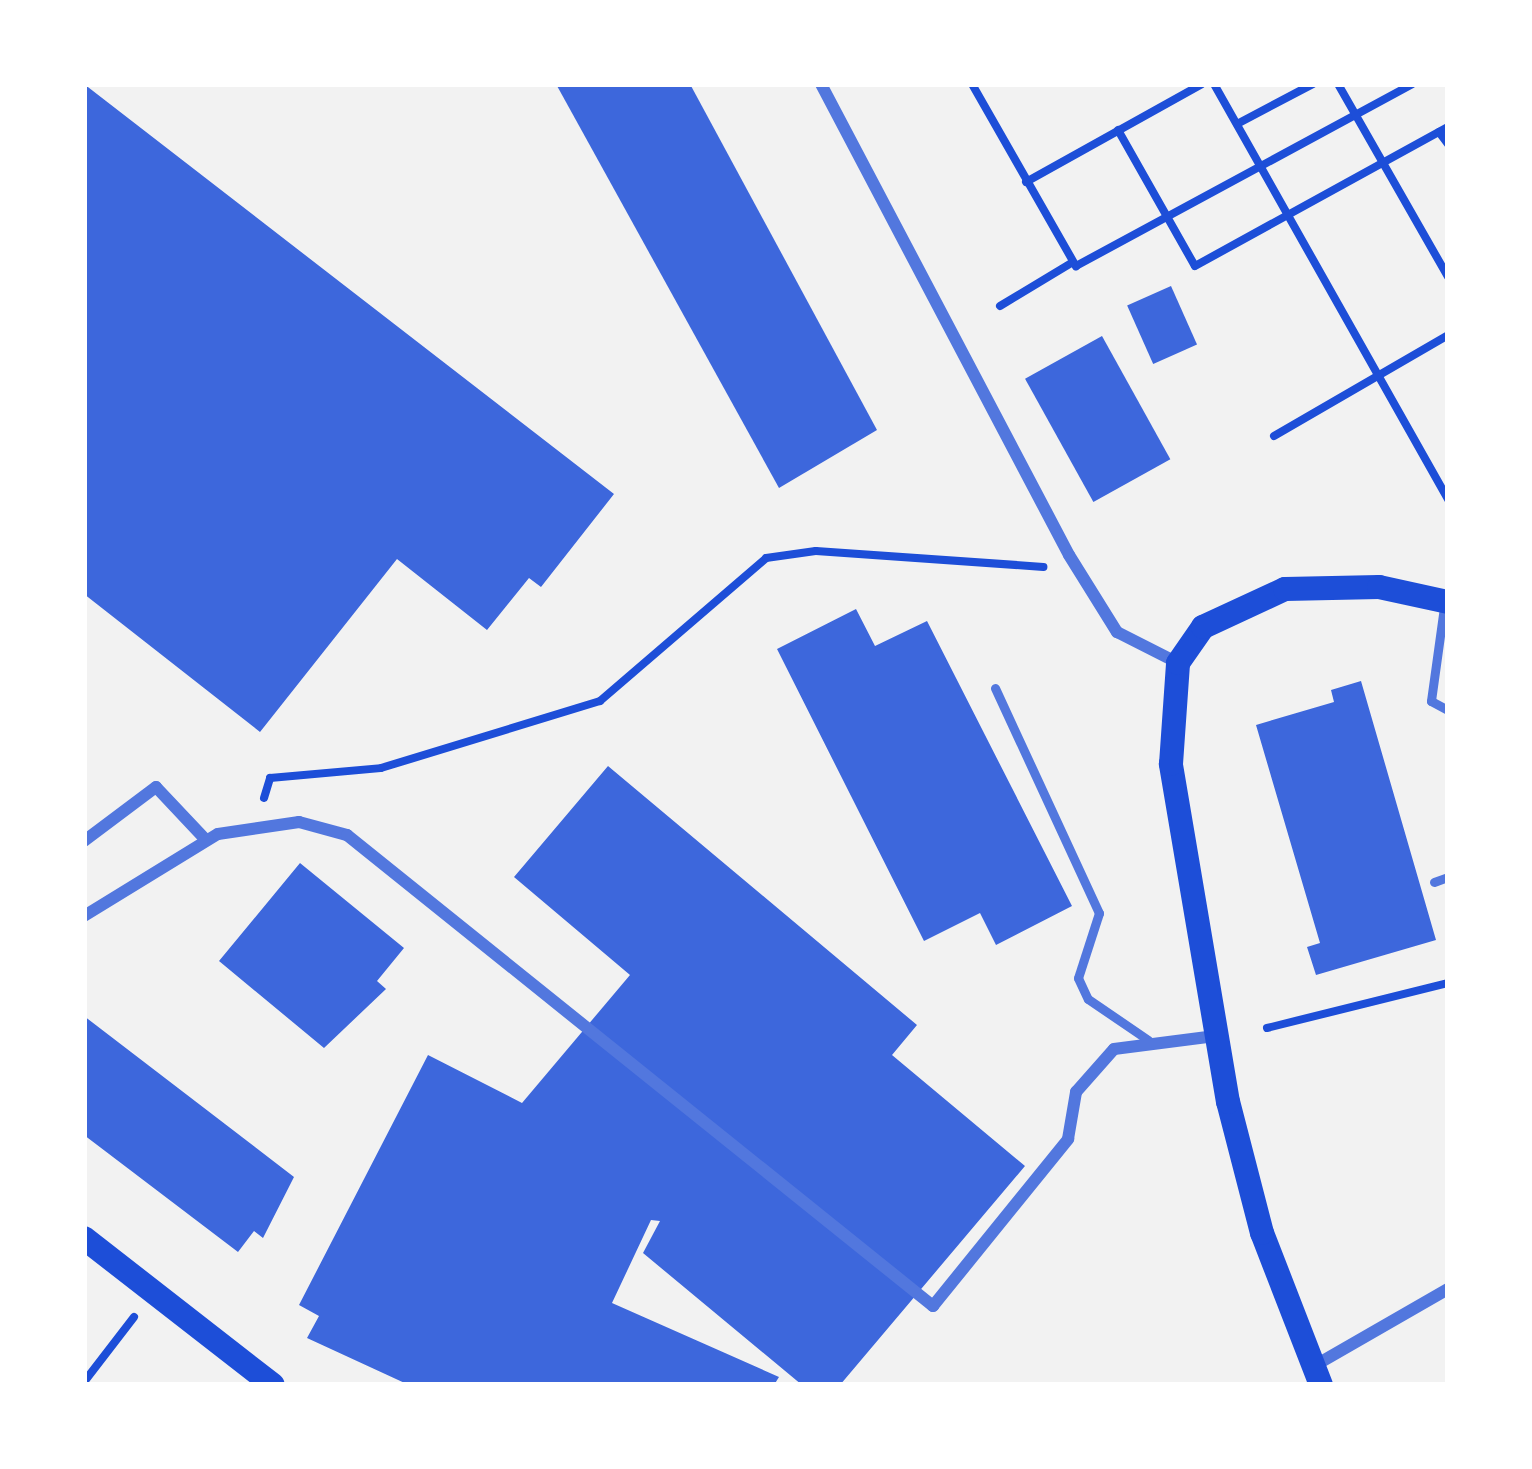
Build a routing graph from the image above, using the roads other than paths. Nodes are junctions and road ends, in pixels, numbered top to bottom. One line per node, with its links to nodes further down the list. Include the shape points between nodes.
1 (821, 84): 3 (street, via 1117,632)
2 (1446, 602): 3 (main road, via 1379,586 1285,589 1220,616); 5 (lane, via 1431,700)
3 (1178, 663): 11 (main road, via 1171,764)
4 (995, 688): 12 (lane, via 1099,913 1078,978 1088,998)
5 (1448, 710)
6 (206, 840): 7 (street, via 156,787); 10 (street); 12 (street, via 258,823 347,836 933,1306 1068,1138 1076,1092 1114,1049)
7 (84, 841)
8 (1448, 878): 9 (lane)
9 (1434, 882)
10 (84, 916)
11 (1215, 1036): 12 (street); 15 (main road, via 1262,1233)
12 (1148, 1040)
13 (84, 1238): 16 (main road)
14 (1448, 1289): 15 (street)
15 (1317, 1376)
16 (273, 1385)

